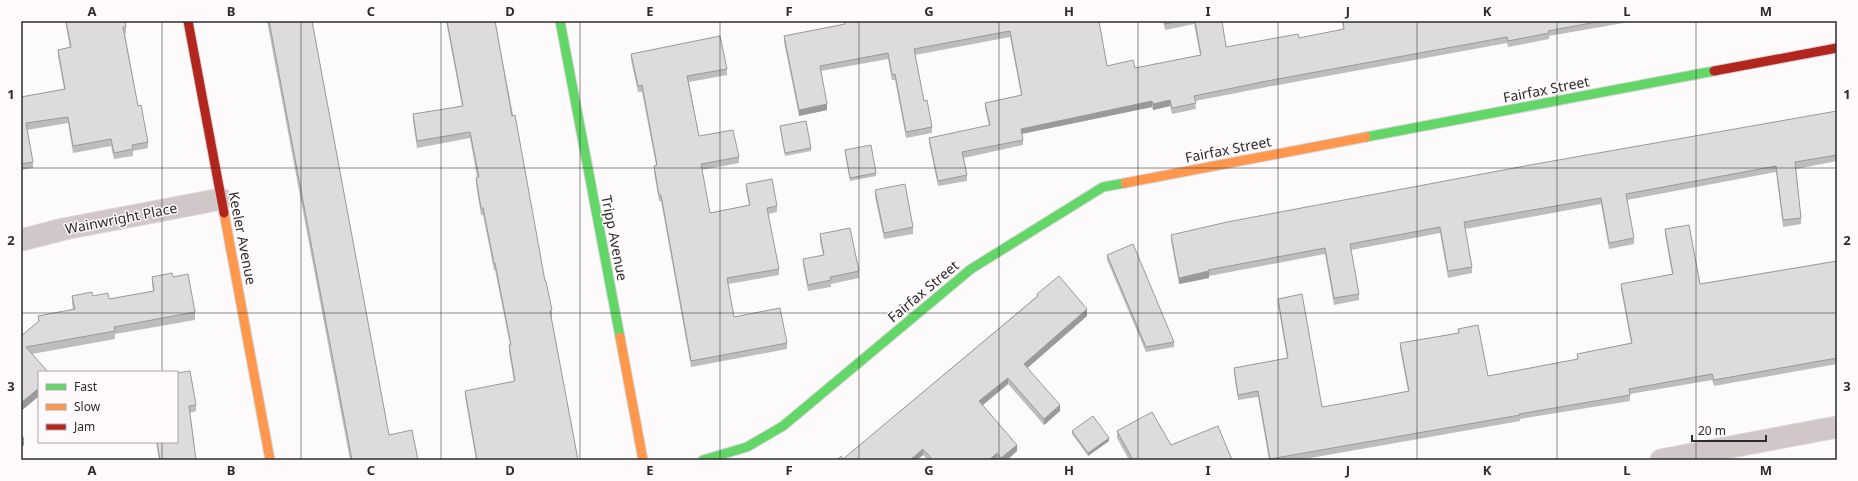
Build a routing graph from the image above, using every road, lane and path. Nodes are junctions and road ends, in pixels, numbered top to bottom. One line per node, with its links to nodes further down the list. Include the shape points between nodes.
1 (188, 21): 4 (street, Keeler Avenue)
2 (560, 21): 8 (street, Tripp Avenue)
3 (1837, 48): 9 (street, Fairfax Street, via 1103,187 971,269 783,426 747,447)
4 (221, 199): 5 (street, Wainwright Place, via 64,229); 7 (street, Keeler Avenue)
5 (21, 240)
6 (1837, 427): 10 (street)
7 (270, 460)
8 (643, 460)
9 (703, 460)
10 (1661, 460)

